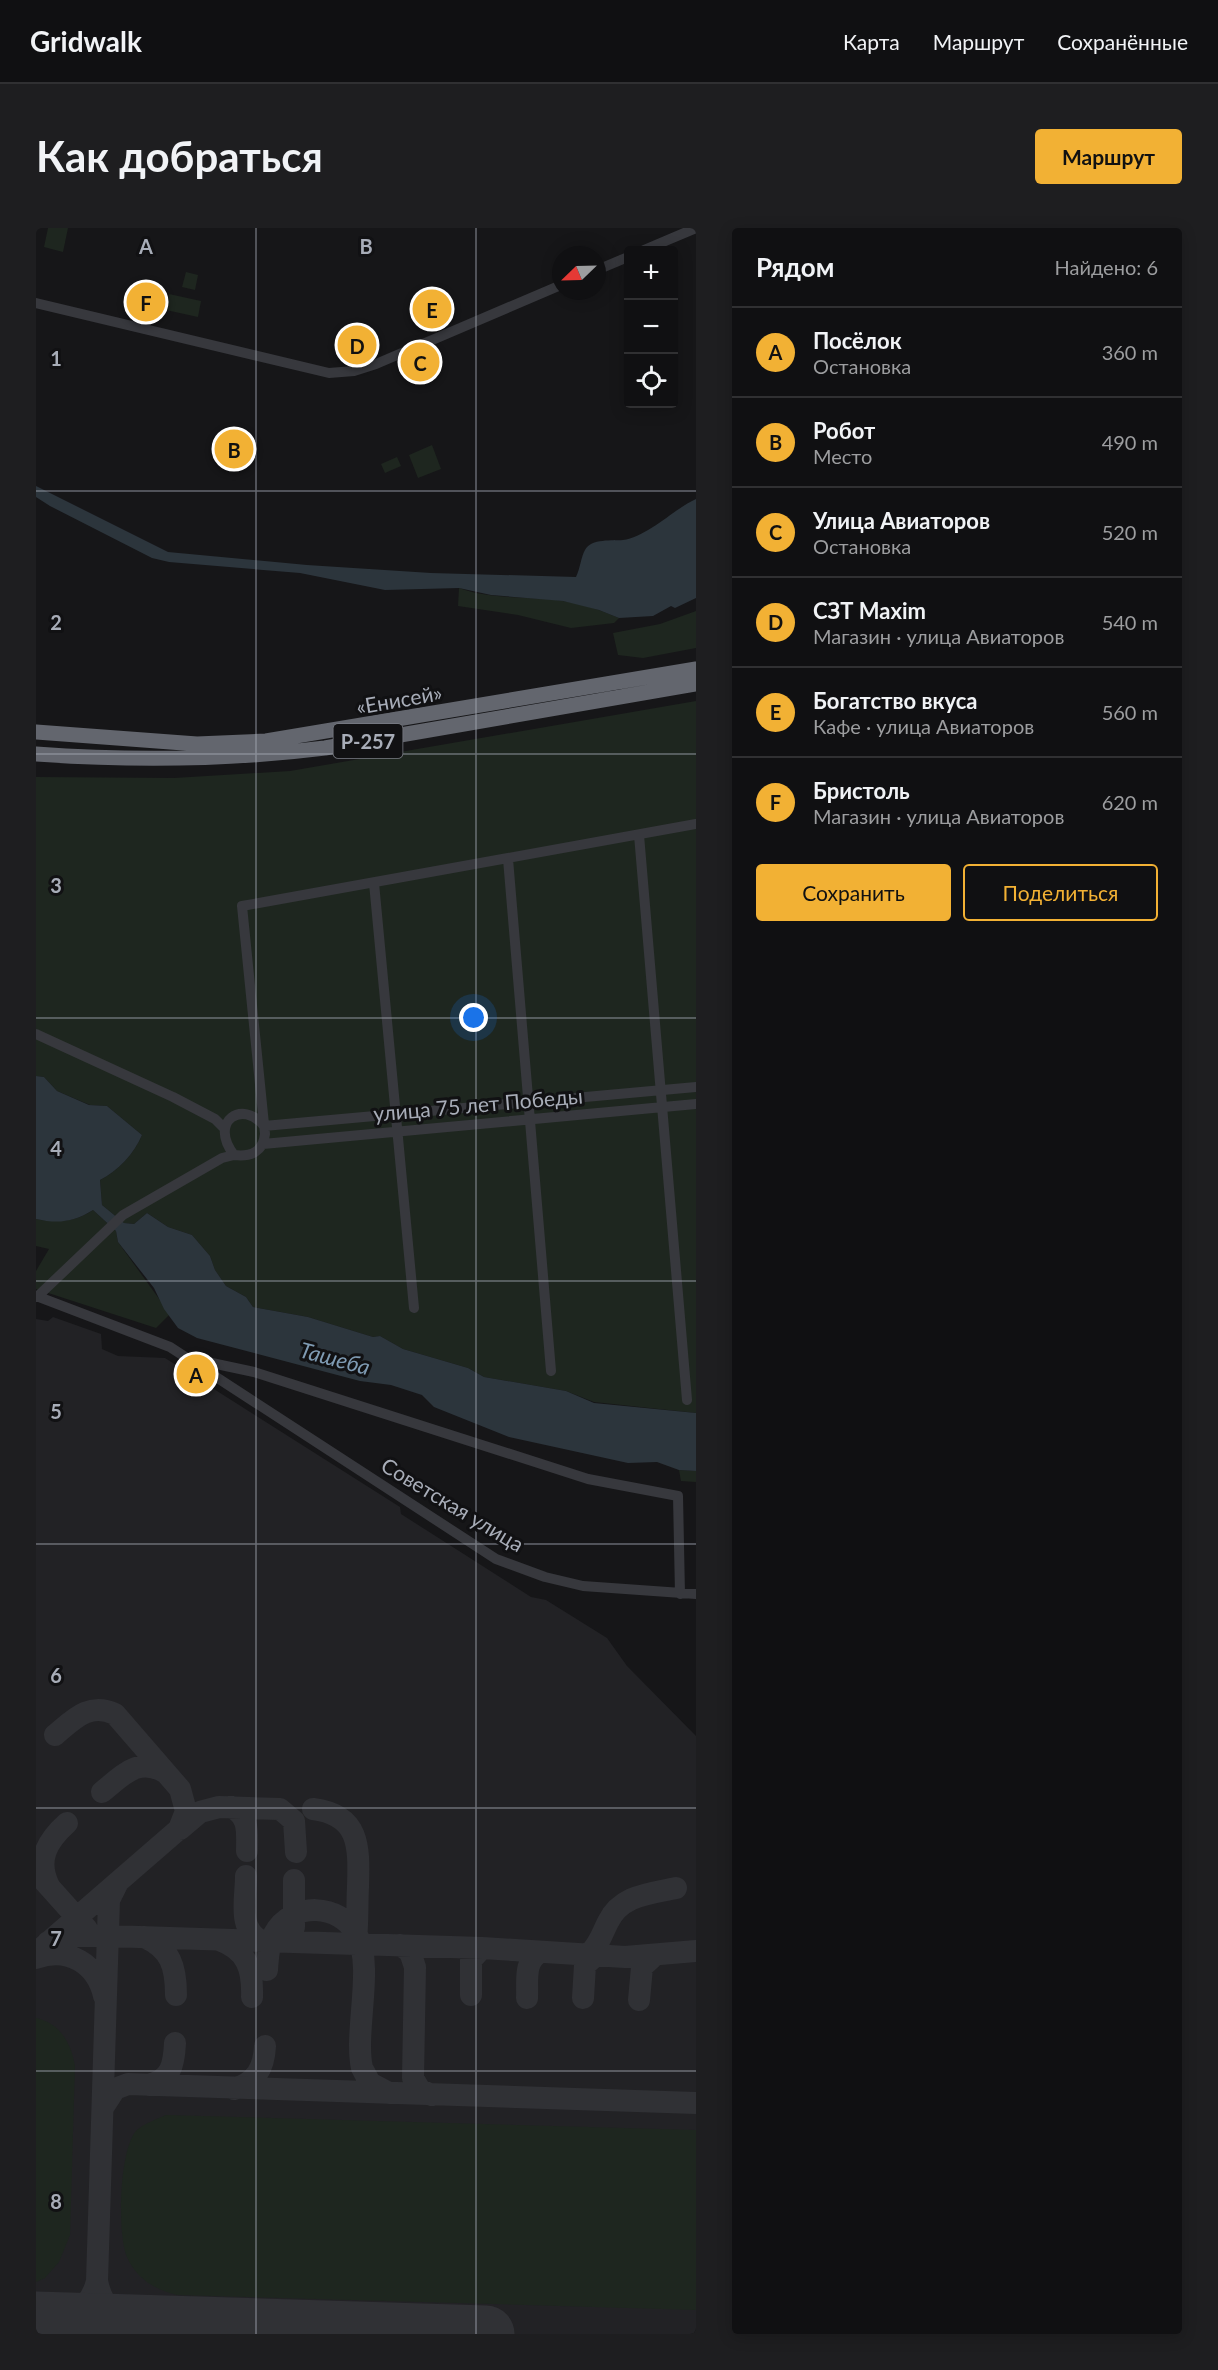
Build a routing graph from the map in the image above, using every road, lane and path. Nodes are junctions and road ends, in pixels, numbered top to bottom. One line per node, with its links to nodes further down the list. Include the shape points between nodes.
1 (692, 229): 2 (street)
2 (653, 246)
3 (624, 259): 4 (street)
4 (606, 266)
5 (552, 289): 6 (street, via 376,364 329,373)
6 (36, 303)
7 (696, 669): 9 (highway, «Енисей» / Р-257, via 266,741 197,744)
8 (696, 684): 10 (highway, «Енисей» / Р-257, via 269,755 197,759)
9 (36, 732)
10 (36, 754)
11 (696, 824): 12 (street)
12 (639, 835): 13 (street); 17 (street)
13 (508, 859): 14 (street); 18 (street)
14 (374, 883): 21 (street); 23 (street, via 242,906)
15 (36, 1034): 24 (street, via 173,1097 215,1119)
16 (696, 1087): 17 (street, улица 75 лет Победы)
17 (661, 1090): 18 (street, улица 75 лет Победы); 20 (street)
18 (530, 1101): 21 (street, улица 75 лет Победы); 22 (street)
19 (696, 1104): 20 (street, улица 75 лет Победы)
20 (662, 1107): 22 (street, улица 75 лет Победы); 34 (street)
21 (396, 1113): 23 (street, улица 75 лет Победы); 25 (street)
22 (531, 1119): 25 (street, улица 75 лет Победы); 33 (street)
23 (264, 1126): 24 (street, via 254,1116 240,1114); 27 (street)
24 (224, 1128): 26 (street)
25 (398, 1132): 27 (street, улица 75 лет Победы); 31 (street)
26 (224, 1142): 28 (street); 29 (street, via 213,1156)
27 (263, 1144): 28 (street, via 252,1154)
28 (234, 1155): 29 (street)
29 (136, 1206): 30 (street)
30 (36, 1297): 32 (street, via 150,1338)
31 (414, 1308)
32 (187, 1357): 35 (street, Советская улица, via 496,1559 583,1586); 35 (street, via 254,1372 588,1479 678,1496)
33 (551, 1371)
34 (687, 1400)
35 (680, 1594): 36 (street, Советская улица)
36 (696, 1594)

